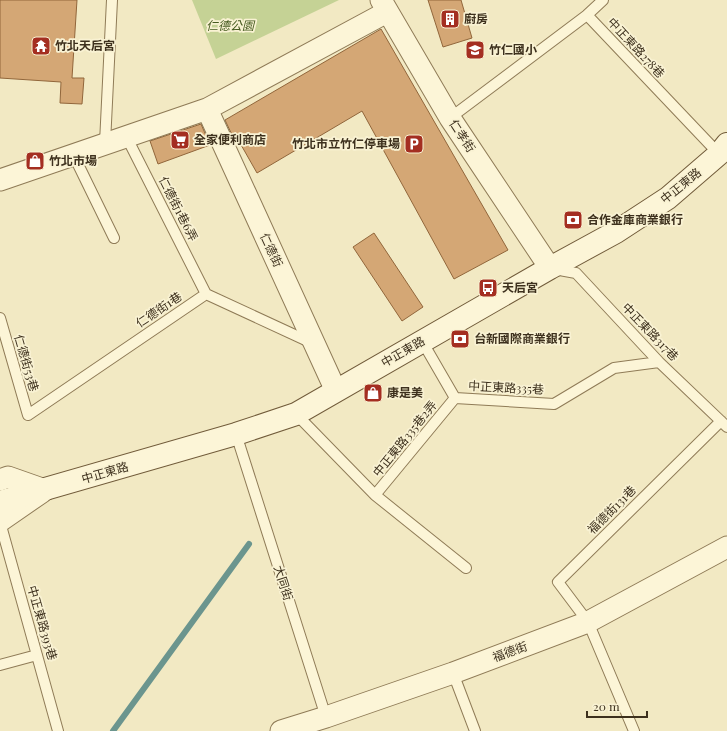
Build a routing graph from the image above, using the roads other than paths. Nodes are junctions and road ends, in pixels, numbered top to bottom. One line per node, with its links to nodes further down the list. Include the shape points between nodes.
1 (112, 0): 8 (lane)
2 (603, 0): 4 (lane)
3 (384, 6): 5 (street); 6 (street, 仁孝街)
4 (587, 15): 6 (lane); 9 (lane, 中正東路278巷)
5 (207, 109): 7 (street); 17 (street, 仁德街)
6 (450, 118): 13 (street, 仁孝街)
7 (126, 136): 8 (street); 14 (lane, 仁德街1巷6弄)
8 (105, 143): 10 (street)
9 (723, 149): 13 (main road, 中正東路, via 668,198 616,232)
10 (73, 154): 11 (street); 12 (lane)
11 (0, 180)
12 (114, 238)
13 (550, 268): 16 (main road, 中正東路); 18 (lane, 中正東路317巷, via 576,273)
14 (206, 294): 17 (lane); 22 (lane, 仁德街1巷)
15 (0, 318): 22 (lane, 仁德街53巷)
16 (422, 341): 19 (main road, 中正東路); 20 (lane, 中正東路335巷)
17 (314, 344): 19 (street, 仁德街)
18 (659, 362): 20 (lane, 中正東路335巷, via 614,368 554,404); 23 (lane, 中正東路317巷)
19 (336, 391): 21 (main road, 中正東路)
20 (455, 398): 27 (lane, 中正東路335巷2弄)
21 (296, 414): 24 (main road, 中正東路); 27 (lane, 中正東路335巷2弄)
22 (28, 415)
23 (724, 424): 32 (lane, 福德街131巷, via 558,582)
24 (236, 434): 26 (main road, 中正東路); 36 (lane, 大同街)
25 (0, 480): 26 (street, via 8,477)
26 (45, 490): 28 (main road); 29 (street, 中正東路)
27 (375, 496): 31 (lane, 中正東路335巷2弄)
28 (0, 502)
29 (0, 522): 33 (lane, 中正東路393巷)
30 (727, 547): 32 (street, 福德街)
31 (466, 568)
32 (588, 622): 35 (street, 福德街); 40 (lane)
33 (37, 655): 34 (lane); 37 (lane, 中正東路393巷)
34 (0, 665)
35 (453, 673): 36 (street, 福德街); 39 (lane)
36 (328, 724): 38 (street, 福德街)
37 (58, 731)
38 (281, 731)
39 (475, 731)
40 (634, 731)

